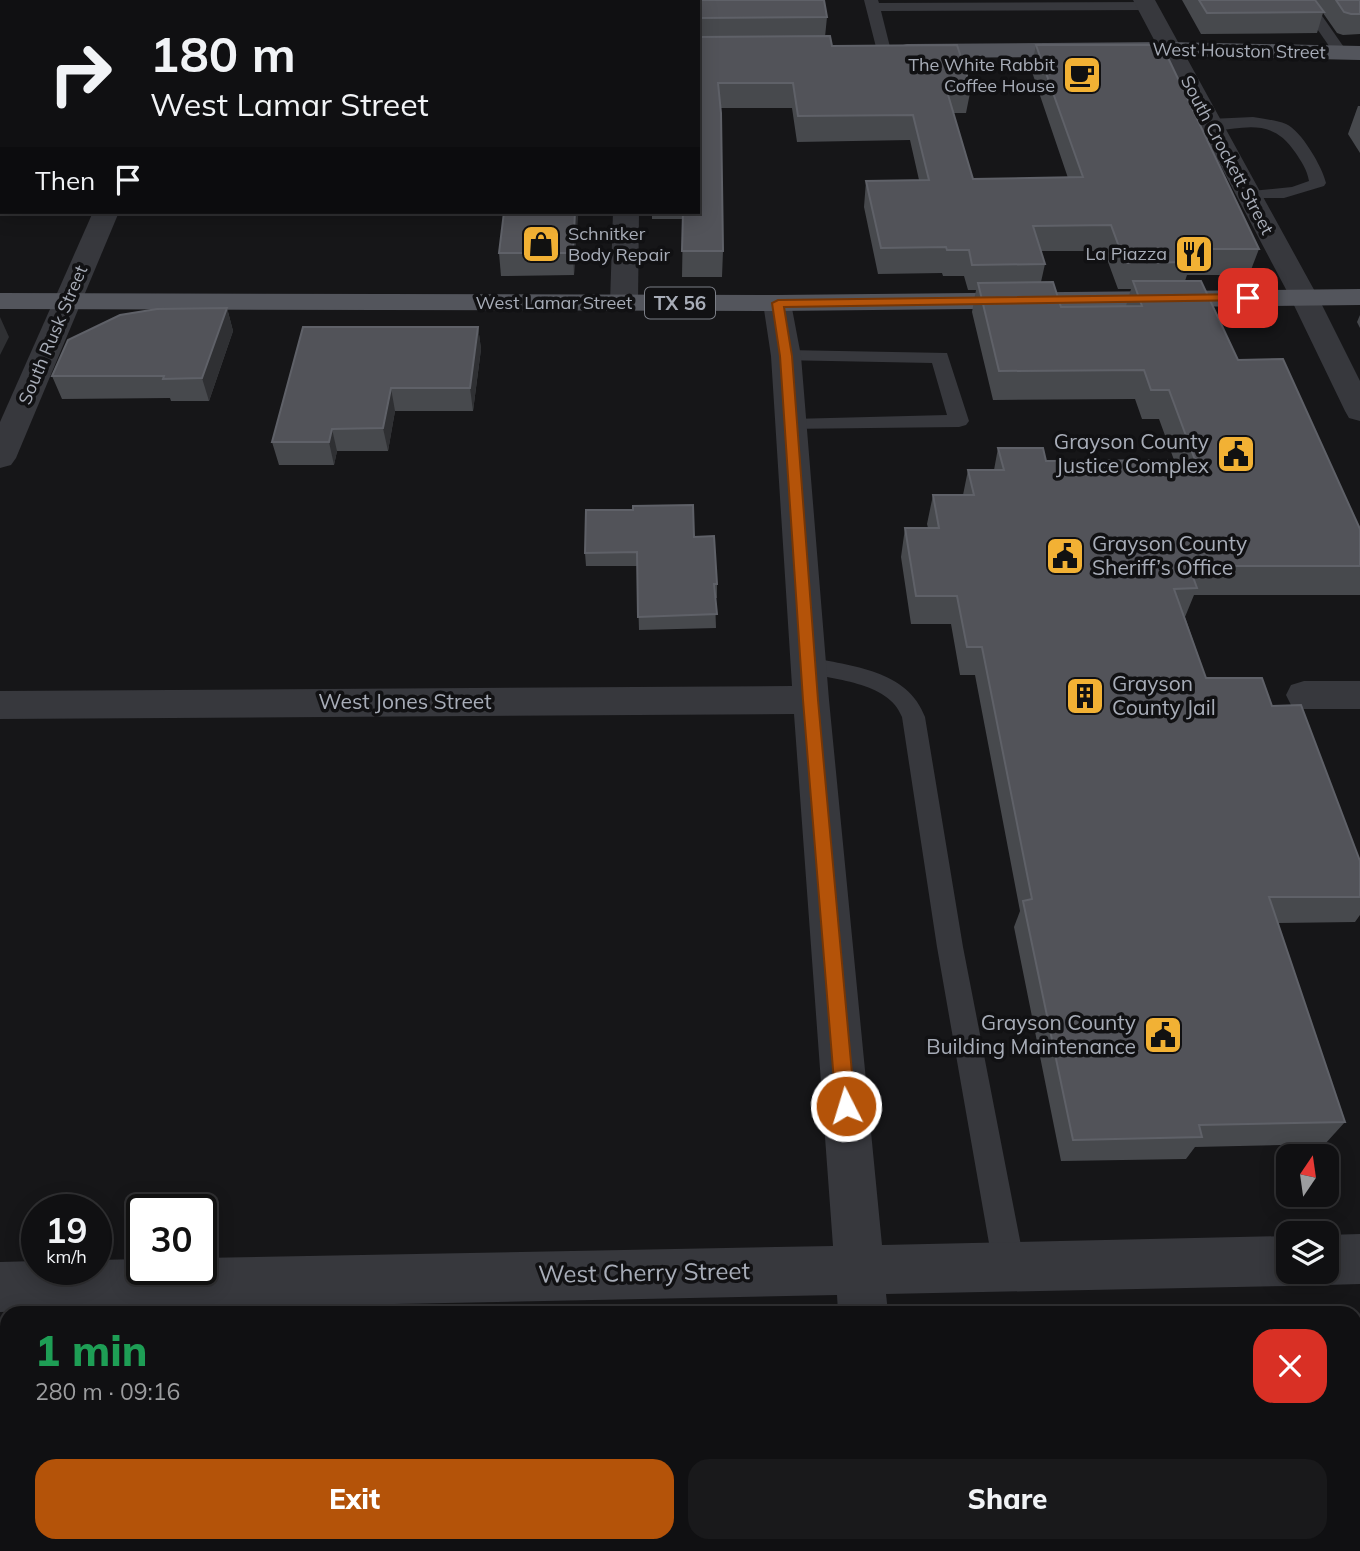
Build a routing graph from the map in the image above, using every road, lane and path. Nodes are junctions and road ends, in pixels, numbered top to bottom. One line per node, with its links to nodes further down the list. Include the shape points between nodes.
1 (1304, 0): 7 (lane)
2 (1145, 3): 3 (lane); 4 (street, South Crockett Street)
3 (872, 4): 6 (lane)
4 (1169, 49): 6 (main road, West Houston Street); 7 (main road, West Houston Street); 8 (street, South Crockett Street)
5 (857, 51): 6 (main road, West Houston Street)
6 (884, 51)
7 (1350, 53)
8 (1210, 124): 9 (street, South Crockett Street); 9 (lane, via 1253,122 1283,128 1316,172 1318,183 1298,192)
9 (1247, 195): 12 (street, South Crockett Street)
10 (105, 214): 14 (street, South Rusk Street)
11 (626, 214): 16 (street)
12 (1304, 297): 13 (main road, West Lamar Street / TX 56); 17 (main road, West Lamar Street / TX 56); 19 (street, South Crockett Street)
13 (1360, 297)
14 (67, 300): 15 (main road, West Lamar Street / TX 56); 16 (main road, West Lamar Street / TX 56); 20 (street, South Rusk Street)
15 (0, 301)
16 (624, 303): 17 (main road, West Lamar Street / TX 56)
17 (778, 303): 18 (street)
18 (786, 356): 21 (street); 21 (lane, via 940,357 959,421)
19 (1360, 411)
20 (7, 424): 22 (street, South Rusk Street)
21 (791, 425): 23 (street)
22 (0, 458)
23 (810, 683): 26 (street, West Jones Street); 30 (lane, via 867,680 896,692 910,707); 32 (street)
24 (1304, 695): 25 (street)
25 (1360, 695)
26 (0, 705)
27 (1360, 1259): 28 (street)
28 (1339, 1260)
29 (1276, 1261): 30 (street, West Cherry Street)
30 (1009, 1266): 32 (street, West Cherry Street)
31 (0, 1287): 32 (street, West Cherry Street)
32 (861, 1290)

